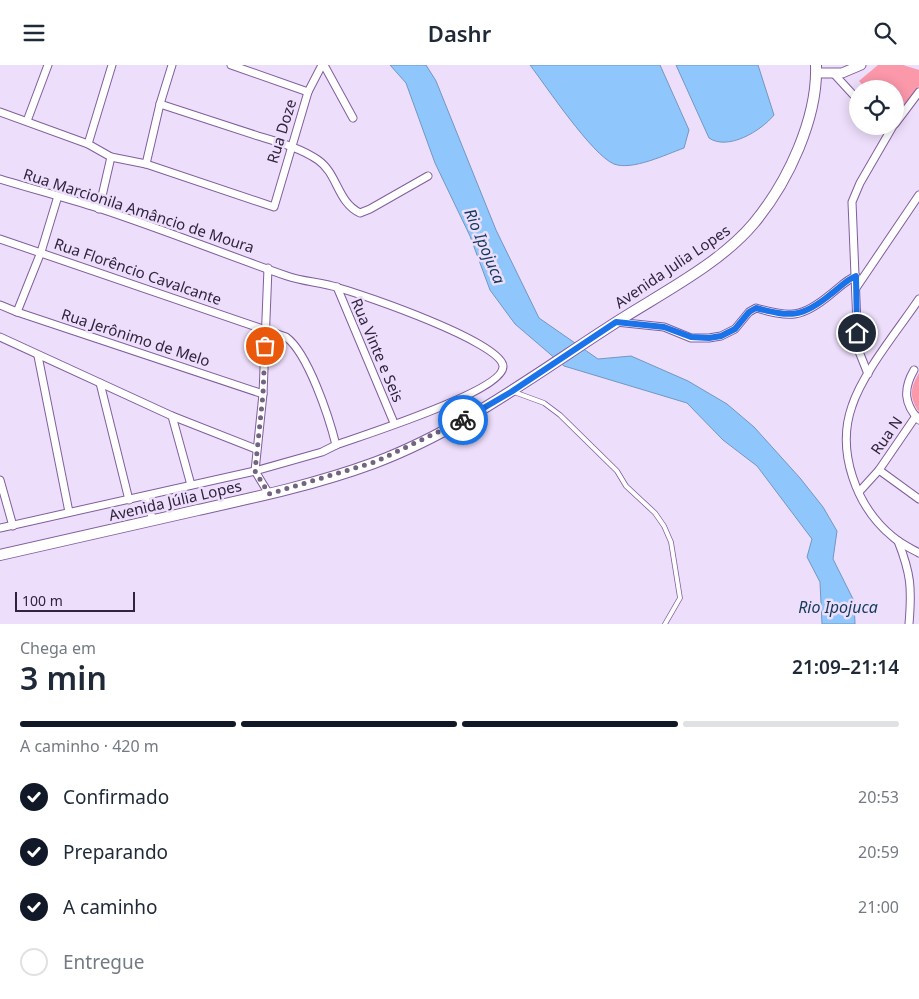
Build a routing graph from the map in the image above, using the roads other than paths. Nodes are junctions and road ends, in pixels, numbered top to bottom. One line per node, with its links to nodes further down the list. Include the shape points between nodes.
1 (48, 65): 17 (street)
2 (112, 65): 19 (street)
3 (172, 65): 13 (street)
4 (232, 65): 11 (street)
5 (323, 65): 11 (street, Rua Doze); 16 (street)
6 (861, 65): 7 (street)
7 (852, 68): 9 (street)
8 (817, 69): 9 (street); 37 (main road, Avenida Julia Lopes, via 812,103 796,155 784,180 753,224 710,261)
9 (835, 75): 10 (street)
10 (849, 90)
11 (308, 92): 20 (street, Rua Doze)
12 (919, 92): 15 (street)
13 (160, 104): 20 (street); 22 (street)
14 (0, 112): 17 (street)
15 (904, 112)
16 (353, 118)
17 (27, 121): 19 (street)
18 (887, 135): 31 (street, via 852,201)
19 (88, 144): 21 (street)
20 (290, 146): 22 (street, Rua Doze, via 274,207); 23 (street, via 324,165 342,198 360,213)
21 (111, 157): 22 (street); 27 (street)
22 (146, 163)
23 (428, 176)
24 (0, 179): 26 (street, Rua Marcionila Amâncio de Moura)
25 (919, 195): 33 (street)
26 (58, 196): 27 (street, Rua Marcionila Amâncio de Moura); 29 (street)
27 (99, 209): 30 (street, Rua Marcionila Amâncio de Moura)
28 (0, 239): 29 (street, Rua Florêncio Cavalcante)
29 (41, 252): 36 (street); 38 (street, Rua Florêncio Cavalcante)
30 (268, 268): 32 (street, Rua Marcionila Amâncio de Moura, via 288,277); 38 (street)
31 (856, 276): 33 (street); 37 (street, via 801,314 774,313 756,308 735,329 721,336 691,337 664,327)
32 (337, 287): 48 (street, Rua Vinte e Seis); 48 (street, Rua Marcionila Amâncio de Moura, via 446,328 483,346 503,364 499,377 468,395)
33 (856, 288): 42 (street, via 858,349)
34 (918, 301): 42 (street)
35 (0, 305): 36 (street, Rua Jerônimo de Melo)
36 (17, 312): 45 (street, Rua Jerônimo de Melo)
37 (612, 324): 44 (main road, Avenida Julia Lopes)
38 (266, 330): 45 (street); 49 (street, Rua Florêncio Cavalcante, via 286,337 301,353)
39 (0, 337): 40 (street)
40 (38, 356): 43 (street); 60 (street)
41 (914, 370): 47 (street, via 905,392 907,403)
42 (868, 374): 55 (street, via 849,418 848,466)
43 (100, 383): 46 (street); 59 (street)
44 (514, 390): 56 (main road, Avenida Júlia Lopes, via 452,426 375,462); 67 (lane, via 544,403 560,415 617,471 626,486 664,526 671,542 680,597)
45 (263, 394): 50 (street)
46 (172, 416): 50 (street); 54 (street)
47 (917, 418): 51 (street, Rua N)
48 (394, 423): 49 (street)
49 (336, 445): 52 (street)
50 (256, 449): 52 (street)
51 (878, 470): 55 (street, Rua N); 58 (street, Rua N)
52 (255, 471): 54 (street); 56 (street)
53 (0, 480): 62 (street)
54 (191, 485): 57 (street)
55 (859, 492): 64 (street, via 883,527)
56 (269, 494): 61 (main road, Avenida Júlia Lopes)
57 (145, 496): 59 (street); 61 (street)
58 (919, 499)
59 (129, 501): 60 (street)
60 (69, 512): 62 (street)
61 (154, 520): 66 (main road, Avenida Júlia Lopes)
62 (13, 526): 63 (street)
63 (0, 528)
64 (898, 540): 65 (street); 68 (street, via 909,569 912,591)
65 (919, 553)
66 (0, 555)
67 (665, 624)
68 (909, 624)

